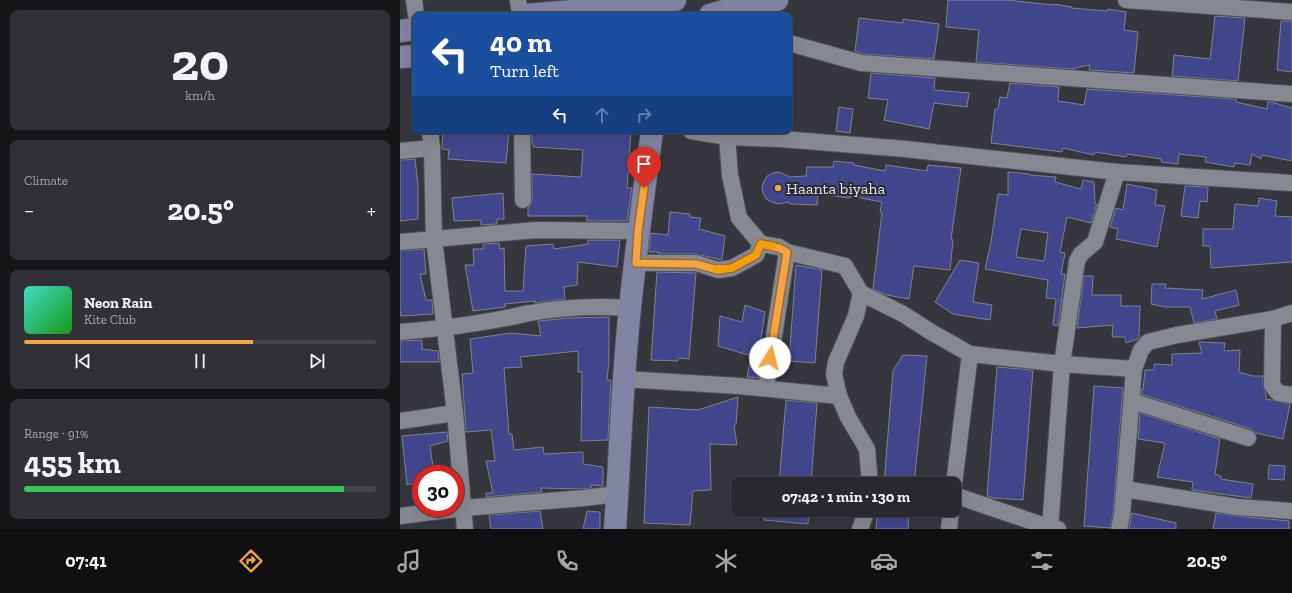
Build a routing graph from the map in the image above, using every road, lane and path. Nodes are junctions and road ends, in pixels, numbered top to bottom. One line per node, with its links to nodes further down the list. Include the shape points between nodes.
1 (414, 0): 6 (street)
2 (518, 0): 7 (street)
3 (777, 0): 9 (street)
4 (1126, 0): 10 (street)
5 (667, 4): 8 (street)
6 (416, 12)
7 (520, 12)
8 (566, 12)
9 (736, 12)
10 (1292, 12)
11 (412, 29): 12 (street)
12 (400, 31)
13 (792, 44): 16 (street, via 861,63)
14 (412, 56): 15 (street)
15 (400, 57)
16 (1292, 94)
17 (430, 134): 22 (street)
18 (522, 134): 26 (street)
19 (652, 134): 27 (street)
20 (710, 134): 21 (street)
21 (728, 137): 24 (street, via 905,149); 30 (street, via 730,175 739,218)
22 (432, 148): 23 (street); 28 (street)
23 (400, 151)
24 (1117, 172): 25 (street); 40 (street, via 1095,242 1077,261)
25 (1292, 183)
26 (523, 200)
27 (638, 231): 28 (street, via 536,230); 32 (street)
28 (434, 239): 29 (street); 37 (street)
29 (400, 242)
30 (761, 244): 31 (street); 32 (street, via 756,255 732,268 718,270 696,264)
31 (787, 252): 33 (street, via 845,266); 43 (street)
32 (636, 263): 34 (street)
33 (861, 293): 39 (street, via 903,314); 45 (street, via 856,316 836,362 834,374)
34 (630, 308): 37 (street, via 572,307); 42 (street)
35 (1292, 313): 36 (street)
36 (1273, 318): 41 (street, via 1148,342 1141,350); 44 (street, via 1272,385 1278,393)
37 (445, 328): 38 (street); 47 (street)
38 (400, 332)
39 (970, 354): 40 (street); 52 (street)
40 (1062, 364): 41 (street); 66 (street)
41 (1134, 369): 46 (street)
42 (624, 379): 43 (street); 54 (street)
43 (766, 388): 45 (street)
44 (1292, 394)
45 (839, 396): 51 (street, via 848,417 867,448)
46 (1132, 401): 49 (street); 53 (street)
47 (455, 413): 48 (street); 50 (street)
48 (400, 421)
49 (1248, 438)
50 (460, 465)
51 (869, 477)
52 (955, 477)
53 (1124, 489): 57 (street, via 1237,508); 67 (street)
54 (617, 494): 56 (street); 63 (street)
55 (961, 497): 66 (street)
56 (464, 508): 62 (street)
57 (1292, 511)
58 (412, 514): 59 (street)
59 (400, 516)
60 (864, 517): 64 (street)
61 (950, 517): 65 (street)
62 (465, 529)
63 (619, 529)
64 (860, 529)
65 (949, 529)
66 (1053, 529)
67 (1119, 529)

